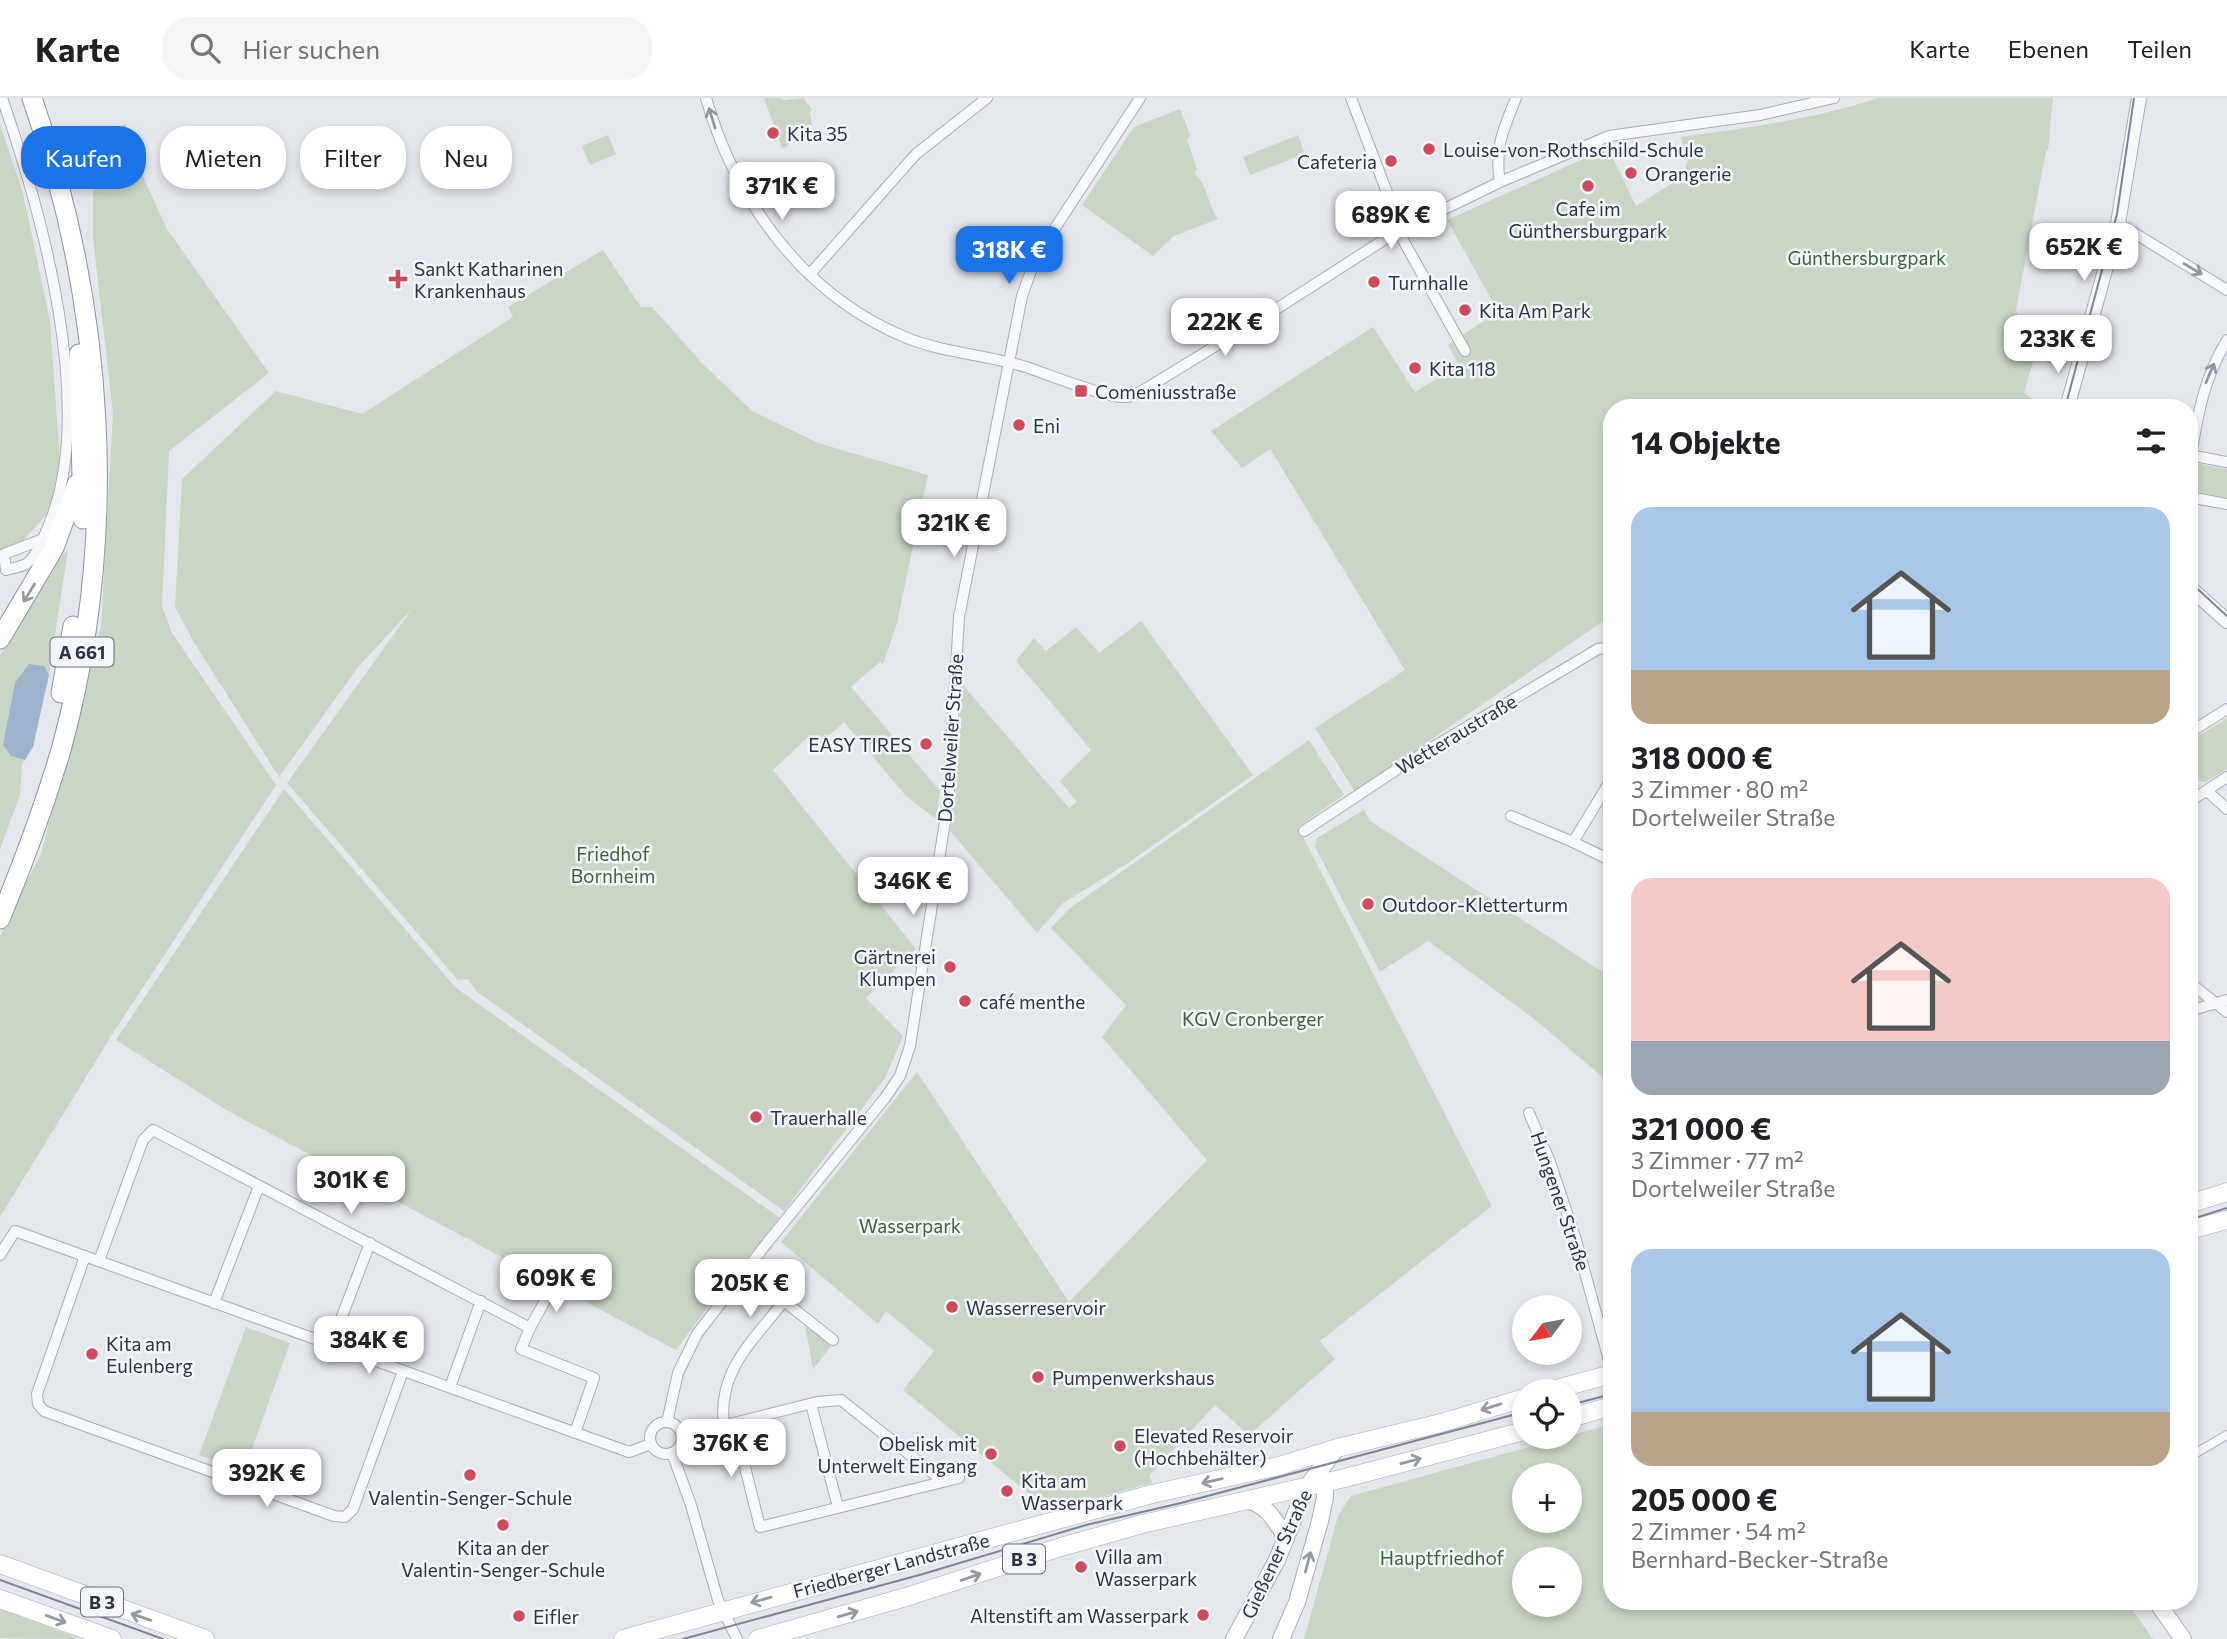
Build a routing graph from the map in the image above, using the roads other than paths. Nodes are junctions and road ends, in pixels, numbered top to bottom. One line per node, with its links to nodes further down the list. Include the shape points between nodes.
1 (2, 98): 26 (street, via 44,241 64,360 65,463)
2 (18, 98): 23 (highway, A 661, via 48,190 74,310)
3 (32, 98): 43 (highway, A 661, via 57,176 84,296 95,386 97,482 92,580 72,702 50,785)
4 (706, 98): 14 (street, one-way to 4, via 771,233 739,181)
5 (987, 98): 14 (street, via 916,154)
6 (1140, 98): 18 (street, Dortelweiler Straße, via 1033,265)
7 (1351, 98): 13 (street)
8 (1516, 98): 11 (street, via 1499,139)
9 (1834, 98): 11 (street, via 1760,115 1609,136)
10 (2138, 99): 12 (street)
11 (1500, 182): 13 (street)
12 (2118, 223): 15 (street, one-way to 15); 19 (street)
13 (1401, 229): 17 (street); 18 (street, via 1127,397)
14 (810, 274): 18 (street, via 852,308 908,338)
15 (2227, 290)
16 (2227, 340): 20 (street, one-way to 16, via 2202,392)
17 (1465, 351)
18 (1009, 362): 73 (street, Dortelweiler Straße, via 959,617 948,802 907,1056 885,1098 697,1334 678,1373)
19 (2069, 399)
20 (2198, 413)
21 (2198, 457): 22 (street)
22 (2227, 462)
23 (83, 463): 29 (highway, one-way to 29, via 54,548); 42 (highway, A 661, via 79,580 59,703 38,784)
24 (2198, 499): 25 (street)
25 (2227, 504)
26 (43, 539)
27 (2198, 595): 28 (street)
28 (2227, 621)
29 (0, 639)
30 (1603, 649): 39 (street, Wetteraustraße, via 1408,762)
31 (2227, 709): 32 (street)
32 (2198, 727)
33 (2227, 777): 34 (street)
34 (2207, 791): 36 (street); 37 (street)
35 (1603, 793): 40 (street)
36 (2198, 796)
37 (2227, 809)
38 (1511, 816): 40 (street)
39 (1304, 831)
40 (1573, 842): 41 (street)
41 (1603, 857)
42 (0, 887)
43 (0, 919)
44 (2198, 988): 45 (street)
45 (2221, 1002): 46 (street); 47 (street)
46 (2198, 1009)
47 (2227, 1012)
48 (1529, 1113): 63 (street, Hungener Straße, via 1576,1240)
49 (259, 1186): 54 (street); 57 (street, via 153,1130 144,1139); 60 (street)
50 (2227, 1192): 51 (main road)
51 (2198, 1201)
52 (2227, 1220): 53 (main road)
53 (2198, 1228)
54 (370, 1243): 59 (street); 64 (street)
55 (0, 1255): 56 (street, via 15,1231)
56 (85, 1256): 57 (street); 65 (street, via 37,1394 38,1405 205,1470 345,1517 353,1509)
57 (99, 1261): 60 (street)
58 (554, 1284): 61 (street)
59 (481, 1301): 61 (street); 68 (street)
60 (214, 1303): 64 (street)
61 (530, 1328): 75 (street, via 521,1349 594,1378)
62 (833, 1340): 74 (street, via 784,1301 731,1371 723,1397)
63 (1603, 1340)
64 (331, 1345): 65 (street)
65 (403, 1371): 68 (street)
66 (1603, 1376): 67 (main road)
67 (1582, 1382)
68 (450, 1387): 75 (street)
69 (1512, 1402): 80 (main road, Friedberger Landstraße / B 3, one-way to 80)
70 (811, 1404): 74 (street); 87 (street, via 833,1399 848,1404); 90 (street)
71 (1603, 1409): 72 (main road)
72 (1582, 1415)
73 (667, 1422): 78 (street); 79 (street, via 653,1429)
74 (729, 1425): 78 (street); 90 (street, via 760,1527)
75 (575, 1433): 79 (street, via 629,1452)
76 (1512, 1434): 86 (main road, Friedberger Landstraße / B 3, one-way to 76)
77 (2227, 1435): 81 (street)
78 (682, 1436): 82 (street)
79 (652, 1444): 82 (street, via 655,1450)
80 (1337, 1448): 83 (main road, Friedberger Landstraße / B 3); 84 (main road, Gießener Straße)
81 (2198, 1452)
82 (672, 1453): 95 (street)
83 (1304, 1459): 84 (main road, Gießener Straße); 95 (main road, Friedberger Landstraße / B 3, one-way to 95, via 1152,1494)
84 (1322, 1477): 86 (main road, Friedberger Landstraße / B 3); 88 (main road, Friedberger Landstraße / B 3); 91 (main road, Gießener Straße)
85 (959, 1478): 87 (street)
86 (1345, 1478): 91 (main road, Gießener Straße)
87 (943, 1481): 90 (street)
88 (1306, 1488): 89 (main road, Friedberger Landstraße / B 3); 92 (main road, Gießener Straße)
89 (1250, 1501): 92 (main road, via 1270,1513); 102 (main road, Friedberger Landstraße / B 3, one-way to 89, via 961,1581 1061,1546)
90 (838, 1507)
91 (1323, 1507): 103 (main road, Gießener Straße, one-way to 91, via 1297,1602)
92 (1286, 1538): 97 (main road, Gießener Straße)
93 (0, 1564): 99 (main road, B 3, one-way to 93)
94 (0, 1599): 98 (main road, B 3, one-way to 98)
95 (724, 1610): 100 (main road, Friedberger Landstraße / B 3); 101 (street)
96 (2162, 1610): 104 (main road)
97 (1235, 1638)
98 (112, 1639)
99 (205, 1639)
100 (623, 1639)
101 (737, 1639)
102 (758, 1639)
103 (1281, 1639)
104 (2183, 1639)

